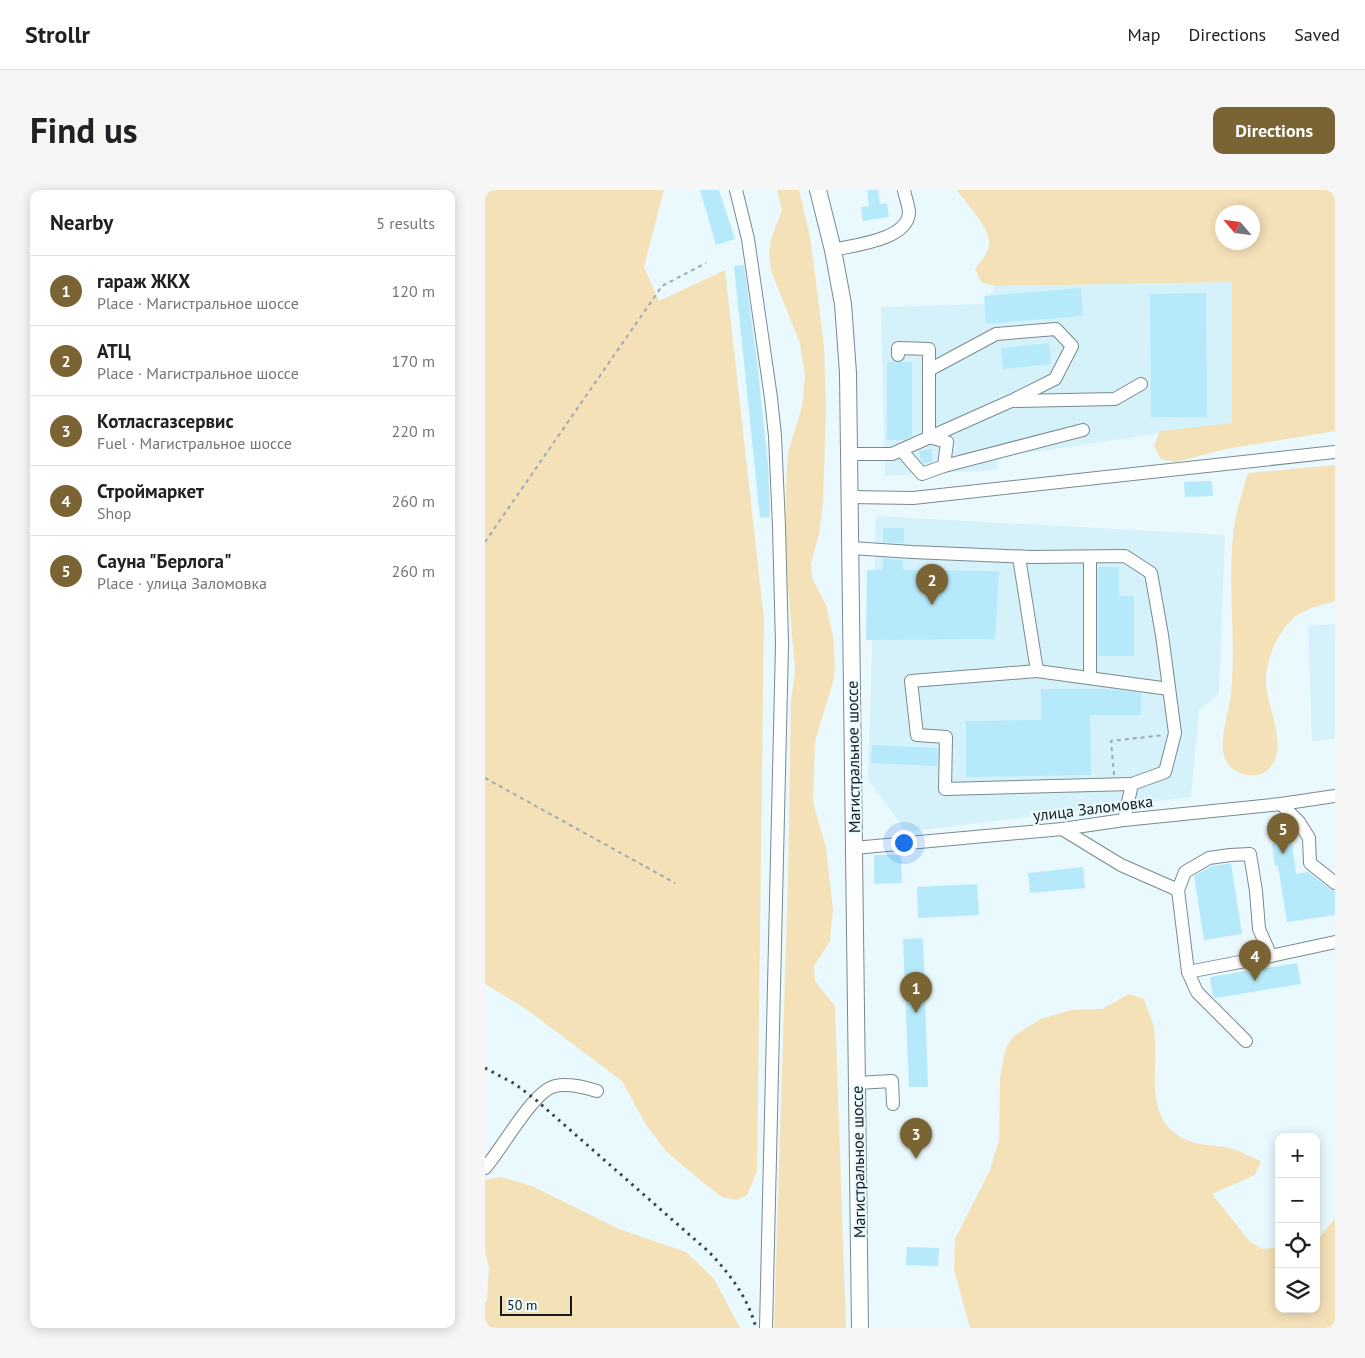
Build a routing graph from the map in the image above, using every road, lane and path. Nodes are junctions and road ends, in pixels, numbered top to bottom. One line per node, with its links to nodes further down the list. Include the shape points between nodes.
1 (736, 190): 44 (street, via 749,247 771,398 779,526 782,644)
2 (818, 190): 4 (main road, Магистральное шоссе)
3 (904, 190): 4 (street, via 909,213 905,224 890,236)
4 (833, 250): 14 (main road, Магистральное шоссе, via 843,304)
5 (705, 263): 17 (path, via 662,286)
6 (898, 356): 7 (street, via 898,348 929,349)
7 (929, 370): 9 (street, via 996,334 1056,329 1072,346 1055,379); 11 (street)
8 (1141, 384): 9 (street, via 1115,400)
9 (1011, 401): 11 (street)
10 (1083, 430): 15 (street)
11 (929, 438): 12 (street); 15 (street, via 947,442)
12 (901, 450): 14 (street, via 892,454); 15 (street, via 922,474)
13 (1335, 452): 16 (street, via 913,498)
14 (849, 454): 16 (main road, Магистральное шоссе)
15 (944, 466)
16 (850, 497): 18 (main road, Магистральное шоссе)
17 (485, 542)
18 (851, 548): 19 (street); 32 (main road, Магистральное шоссе)
19 (1019, 556): 20 (street); 21 (street)
20 (1090, 557): 22 (street); 23 (street, via 1125,556 1151,573)
21 (1037, 671): 22 (street); 27 (street, via 911,680 917,735 946,737 945,789)
22 (1090, 678): 23 (street)
23 (1169, 689): 24 (street)
24 (1175, 733): 26 (street, via 1165,772); 27 (path, via 1111,741)
25 (485, 778): 34 (path)
26 (1132, 784): 27 (street); 30 (street)
27 (1115, 785)
28 (1335, 796): 29 (street, улица Заломовка)
29 (1281, 804): 30 (street, улица Заломовка); 33 (street, via 1309,838 1310,863)
30 (1124, 820): 31 (street, улица Заломовка)
31 (1062, 830): 32 (street, улица Заломовка); 35 (street, via 1121,865)
32 (854, 848): 40 (main road, Магистральное шоссе)
33 (1335, 882)
34 (675, 883)
35 (1179, 890): 37 (street, via 1185,872 1209,858 1250,854 1259,929); 38 (street)
36 (1335, 942): 37 (street)
37 (1271, 956): 38 (street)
38 (1188, 972): 39 (street, via 1197,992)
39 (1245, 1041)
40 (857, 1082): 42 (street, via 892,1081); 45 (main road, Магистральное шоссе)
41 (597, 1091): 43 (street, via 576,1086 546,1089)
42 (893, 1104)
43 (485, 1168)
44 (766, 1328)
45 (860, 1328)

